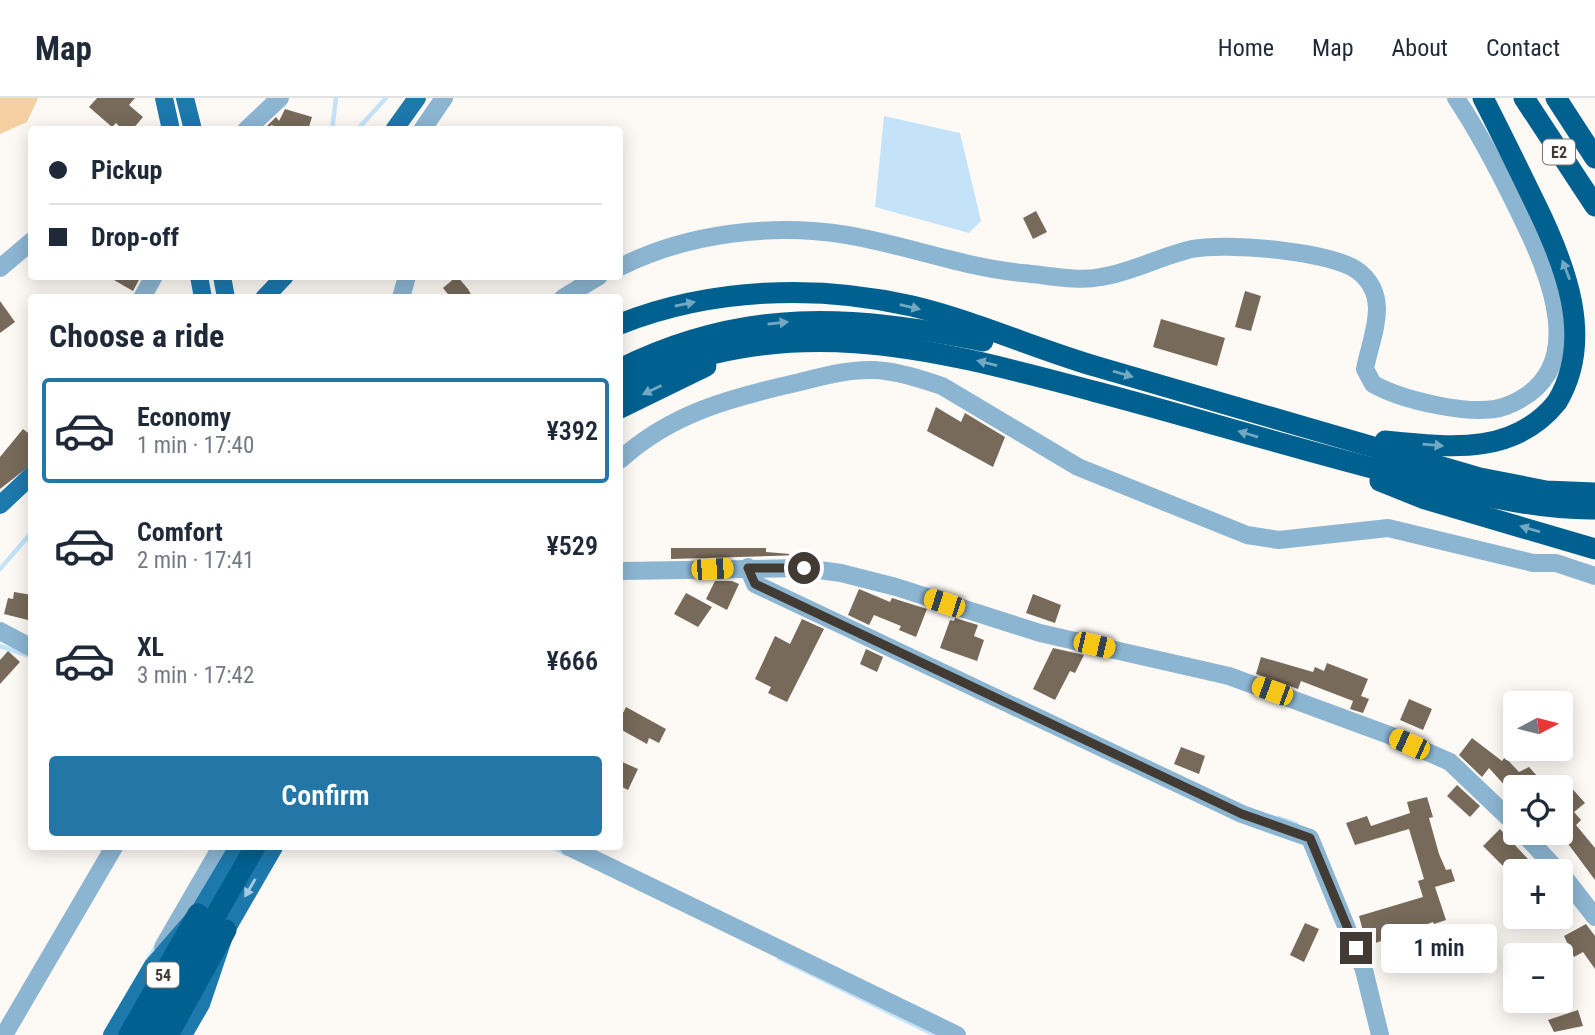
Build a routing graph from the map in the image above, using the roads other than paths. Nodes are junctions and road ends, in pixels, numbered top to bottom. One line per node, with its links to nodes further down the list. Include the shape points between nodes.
1 (164, 98): 10 (main road)
2 (185, 98): 11 (main road)
3 (279, 98): 12 (street)
4 (417, 98): 13 (main road)
5 (444, 98): 14 (street)
6 (1456, 98): 18 (street, via 1483,139 1546,267 1558,308 1558,349 1544,382 1497,410 1465,411 1373,384 1365,369 1379,316 1376,300 1359,272 1324,258 1213,246 1107,276 1075,278 986,270 848,235 793,229 702,240)
7 (1483, 98): 30 (highway, one-way to 7, via 1386,441 1483,445 1537,422 1563,393 1578,357 1575,295 1556,246)
8 (1524, 98): 16 (highway, E2)
9 (1556, 98): 15 (highway, E2)
10 (170, 126)
11 (192, 126)
12 (250, 126)
13 (397, 126)
14 (425, 126)
15 (1595, 158)
16 (1595, 206)
17 (28, 244): 19 (street)
18 (623, 266)
19 (0, 268)
20 (281, 280): 22 (main road)
21 (592, 280): 23 (street)
22 (268, 294)
23 (570, 294)
24 (623, 323): 26 (highway, one-way to 26, via 714,298 834,295 912,306)
25 (785, 342): 28 (highway, via 705,354); 29 (highway, one-way to 29, via 682,376); 31 (highway, one-way to 25, via 950,354 881,342)
26 (1057, 355): 27 (highway, one-way to 26, via 700,337 796,321 901,326); 30 (highway, one-way to 30)
27 (623, 368)
28 (623, 385)
29 (623, 406)
30 (1317, 429): 34 (highway, via 1492,481)
31 (1313, 453): 36 (highway, via 1511,501); 37 (highway, one-way to 31, via 1425,499)
32 (623, 458): 40 (street, via 661,427 690,412 752,393 874,370 942,386 1078,467 1247,535 1279,540 1388,528 1534,562 1556,563)
33 (28, 479): 35 (main road)
34 (1595, 494)
35 (0, 505)
36 (1595, 509)
37 (1595, 549)
38 (748, 568): 39 (street); 43 (street, via 841,573 1040,633 1229,676 1450,762); 64 (street, via 755,584 1242,814 1310,838 1364,970)
39 (623, 571)
40 (1595, 576)
41 (0, 631): 42 (street)
42 (28, 646)
43 (1503, 813)
44 (1534, 845): 51 (street)
45 (112, 850): 57 (street)
46 (219, 850): 56 (street)
47 (236, 850): 53 (main road, 54)
48 (253, 850): 60 (highway)
49 (272, 850): 55 (main road, 54, one-way to 55)
50 (575, 850): 63 (street)
51 (1548, 859)
52 (1573, 886): 54 (street)
53 (198, 914): 56 (main road); 59 (highway, 54)
54 (1595, 917)
55 (226, 930): 61 (highway, 54); 62 (main road, via 201,1004)
56 (152, 967): 58 (main road)
57 (4, 1035)
58 (113, 1035)
59 (129, 1035)
60 (147, 1035)
61 (168, 1035)
62 (183, 1035)
63 (957, 1035)
64 (1380, 1035)

